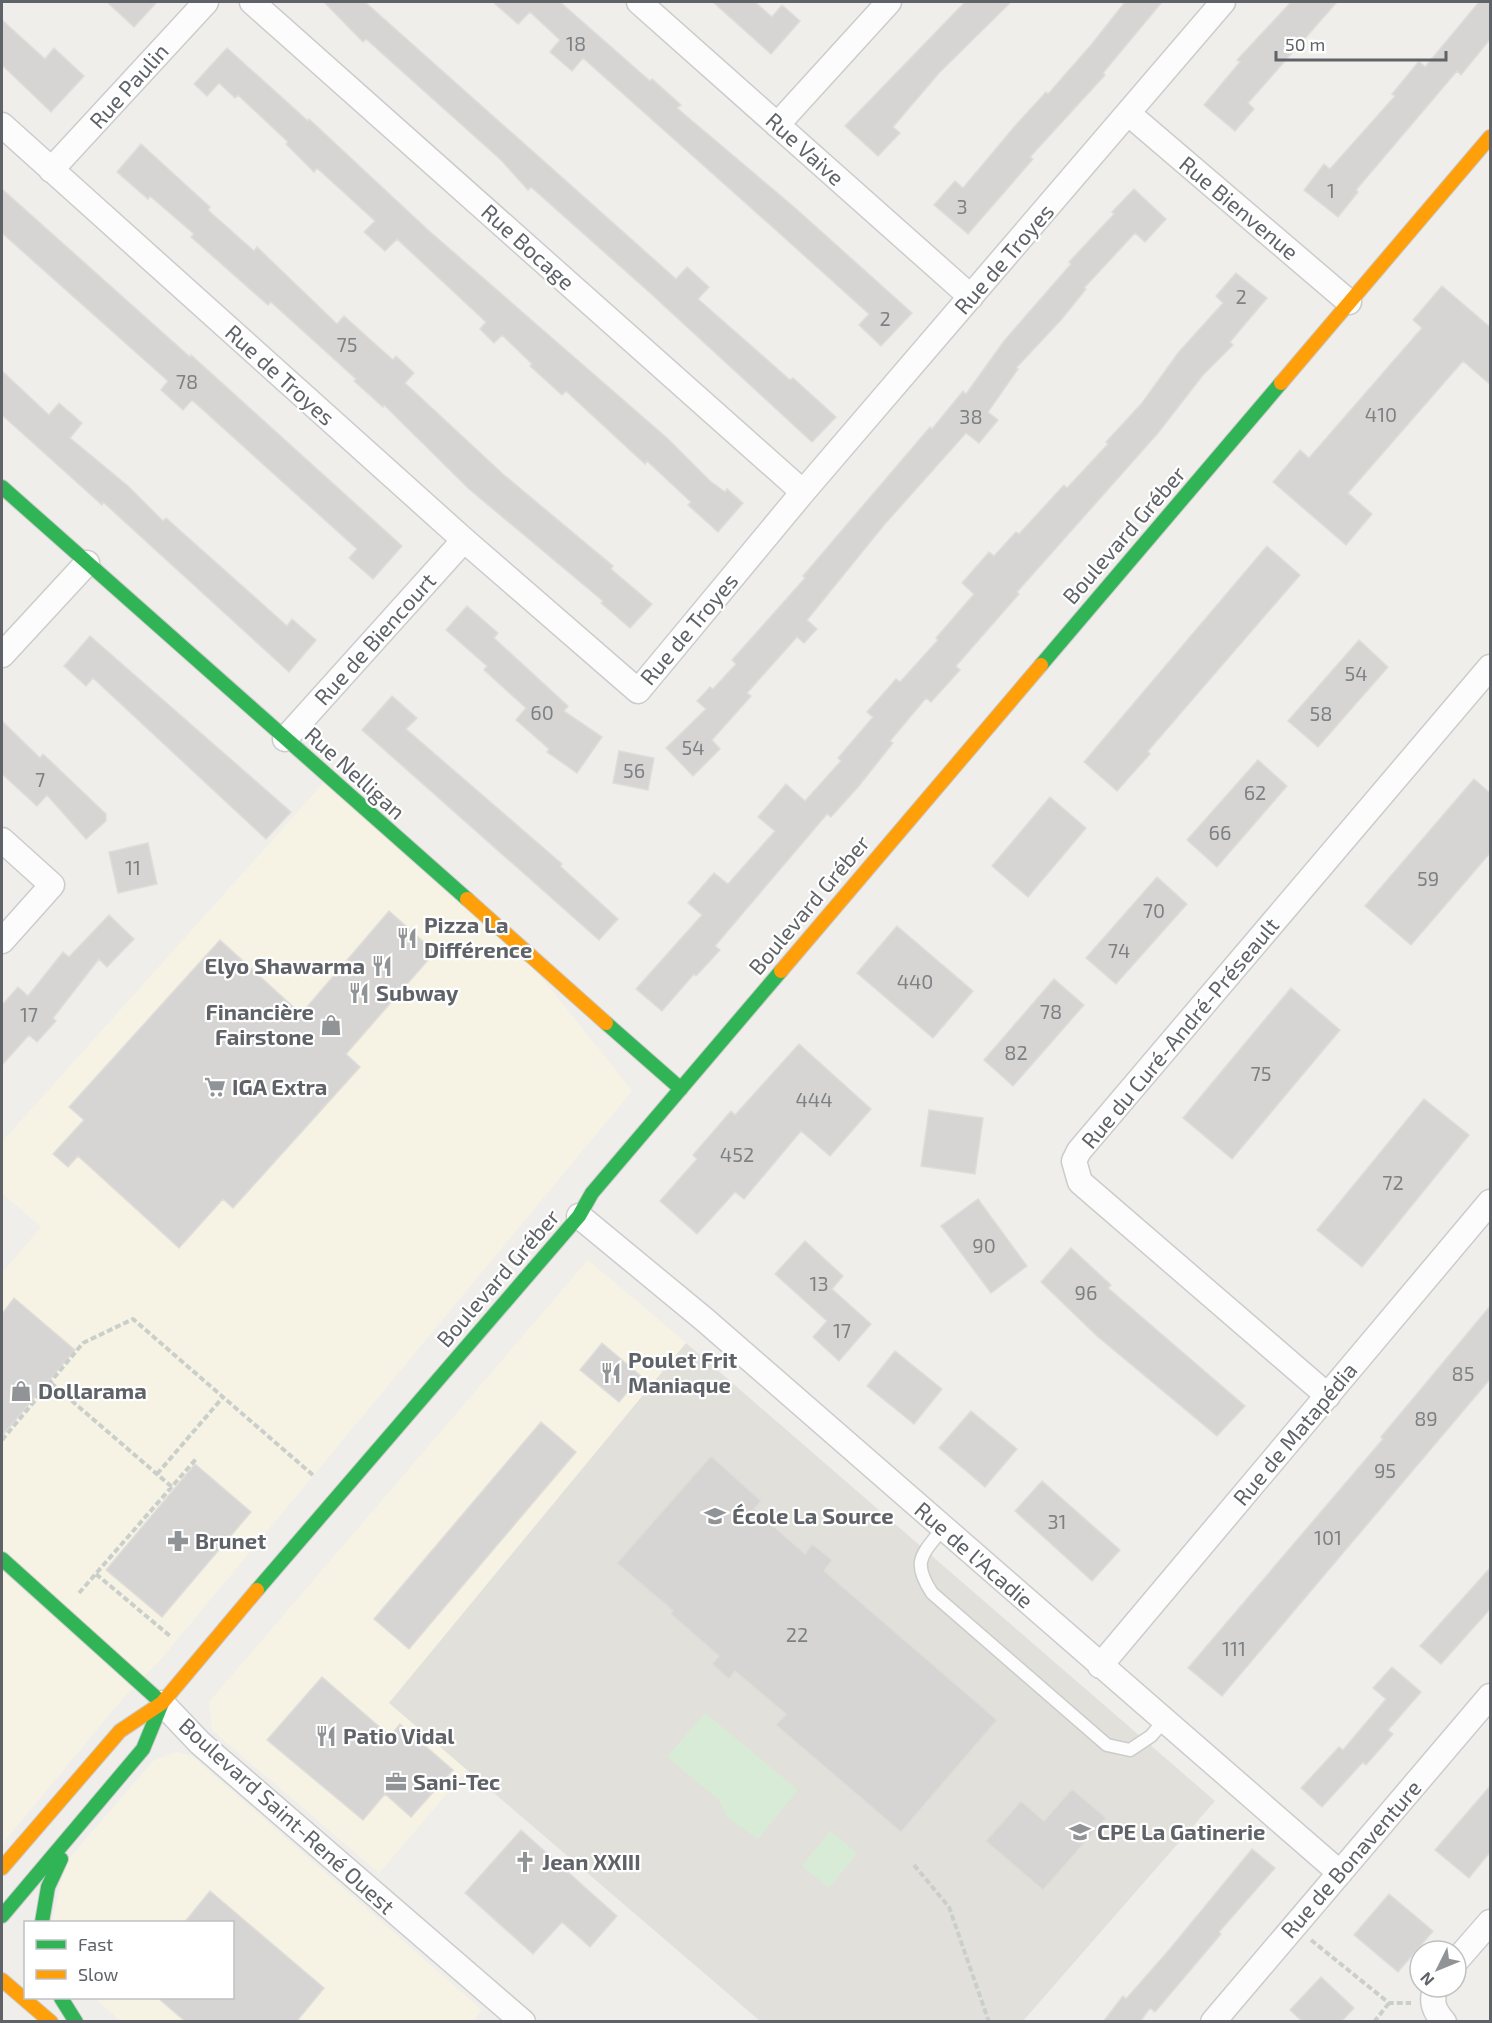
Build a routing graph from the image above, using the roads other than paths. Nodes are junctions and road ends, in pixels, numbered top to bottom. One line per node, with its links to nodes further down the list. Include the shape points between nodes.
1 (206, 2): 10 (street, Rue Paulin)
2 (252, 2): 14 (street, Rue Bocage)
3 (639, 2): 7 (street, Rue Vaive)
4 (889, 2): 7 (street)
5 (1224, 2): 6 (street, Rue de Troyes)
6 (1129, 114): 11 (street, Rue de Troyes); 12 (street, Rue Bienvenue)
7 (777, 124): 11 (street, Rue Vaive)
8 (2, 125): 10 (street, Rue de Troyes)
9 (1491, 137): 12 (main road, Boulevard Gréber)
10 (51, 170): 15 (street, Rue de Troyes)
11 (971, 297): 14 (street, Rue de Troyes)
12 (1349, 302): 22 (main road, Boulevard Gréber)
13 (2, 487): 16 (main road, Rue Nelligan)
14 (803, 492): 15 (street, Rue de Troyes, via 638,691)
15 (464, 540): 19 (street, Rue de Biencourt)
16 (87, 563): 17 (street); 19 (main road, Rue Nelligan)
17 (2, 655)
18 (1491, 667): 25 (street, Rue du Curé-André-Préseault, via 1084,1144 1074,1161 1080,1182)
19 (285, 739): 22 (main road, Rue Nelligan)
20 (2, 840): 21 (street, via 52,885)
21 (2, 941)
22 (681, 1089): 24 (main road, Boulevard Gréber, via 592,1193)
23 (1491, 1202): 25 (street, Rue de Matapédia)
24 (579, 1216): 26 (street, Rue de l'Acadie, via 705,1320); 30 (main road, Boulevard Gréber)
25 (1328, 1395): 28 (street, Rue de Matapédia)
26 (943, 1528): 28 (street, Rue de l'Acadie); 31 (lane, via 922,1555 920,1575 932,1593 1107,1745 1130,1750)
27 (2, 1559): 30 (main road, Boulevard Saint-René Ouest)
28 (1100, 1666): 31 (street, Rue de l'Acadie)
29 (1491, 1696): 34 (street, Rue de Bonaventure)
30 (162, 1702): 32 (main road, Boulevard Gréber, via 143,1749); 33 (main road, Boulevard Gréber, via 120,1731); 45 (street, Boulevard Saint-René Ouest, via 200,1743)
31 (1164, 1721): 34 (street, Rue de l'Acadie)
32 (78, 1828): 35 (main road, Boulevard Gréber); 36 (main road, via 48,1887)
33 (2, 1868)
34 (1340, 1873): 46 (street, Rue de Bonaventure)
35 (2, 1916)
36 (42, 1921)
37 (1491, 1922): 38 (street)
38 (1468, 1948)
39 (2, 1980): 41 (main road)
40 (24, 1999): 43 (main road)
41 (24, 1999)
42 (62, 1999): 44 (main road)
43 (51, 2022)
44 (76, 2022)
45 (523, 2022)
46 (1213, 2022)

